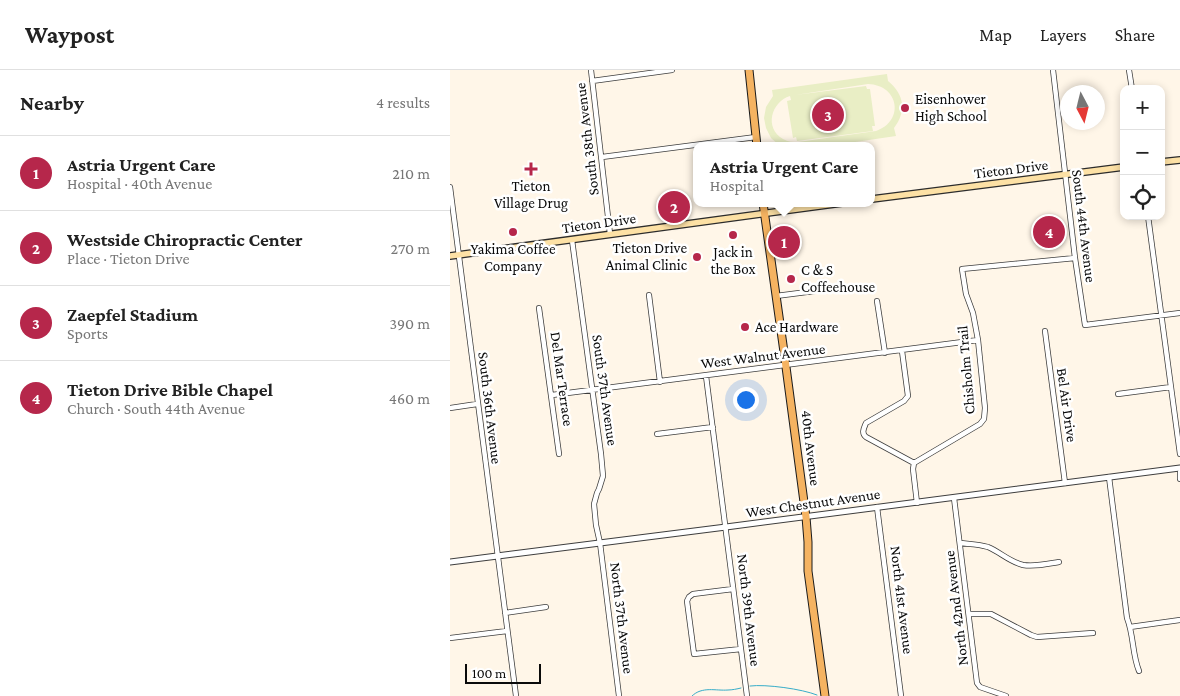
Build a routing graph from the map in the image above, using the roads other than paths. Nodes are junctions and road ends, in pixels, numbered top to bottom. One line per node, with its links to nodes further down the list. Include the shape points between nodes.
1 (591, 70): 6 (street, South 38th Avenue)
2 (672, 70): 6 (street)
3 (749, 70): 8 (main road)
4 (1053, 70): 16 (street, South 44th Avenue)
5 (1129, 70): 7 (street)
6 (592, 81): 12 (street, South 38th Avenue)
7 (1131, 85)
8 (756, 137): 9 (street); 10 (main road)
9 (718, 142)
10 (757, 142)
11 (693, 145): 12 (street)
12 (602, 157): 23 (street, South 38th Avenue)
13 (1180, 160): 14 (main road)
14 (1165, 162)
15 (1120, 168): 16 (main road, Tieton Drive)
16 (1065, 175): 18 (main road, Tieton Drive); 27 (street, South 44th Avenue)
17 (450, 187): 25 (street, South 36th Avenue)
18 (875, 199)
19 (763, 207): 21 (main road, 40th Avenue)
20 (811, 207): 21 (main road, Tieton Drive)
21 (764, 213): 23 (main road, Tieton Drive); 30 (main road, 40th Avenue)
22 (1149, 220): 34 (street)
23 (610, 234): 24 (main road, Tieton Drive)
24 (572, 240): 25 (main road, Tieton Drive); 43 (street, South 37th Avenue)
25 (458, 255): 26 (main road, Tieton Drive); 46 (street, South 36th Avenue)
26 (450, 256)
27 (1075, 258): 34 (street, South 44th Avenue, via 1085,325); 36 (street, Chisholm Trail, via 962,269)
28 (838, 288): 30 (street)
29 (649, 295): 41 (street)
30 (776, 296): 39 (main road, 40th Avenue)
31 (877, 301): 38 (street)
32 (539, 308): 45 (street, Del Mar Terrace)
33 (1180, 313): 34 (street)
34 (1161, 315): 42 (street)
35 (1045, 331): 57 (street, Bel Air Drive)
36 (978, 340): 37 (street, West Walnut Avenue); 52 (street, Chisholm Trail, via 984,419)
37 (902, 350): 38 (street, West Walnut Avenue); 52 (street, via 908,396 866,423 863,429 866,437)
38 (885, 353): 39 (street, West Walnut Avenue)
39 (786, 365): 40 (street, West Walnut Avenue); 61 (main road, 40th Avenue)
40 (706, 376): 41 (street, West Walnut Avenue); 48 (street, North 39th Avenue)
41 (660, 382): 43 (street, West Walnut Avenue)
42 (1170, 387): 44 (street); 51 (street)
43 (593, 390): 45 (street, West Walnut Avenue); 63 (street, South 37th Avenue, via 603,476 594,504)
44 (1118, 394)
45 (552, 395): 50 (street, Del Mar Terrace)
46 (477, 404): 47 (street); 65 (street, South 36th Avenue)
47 (450, 408)
48 (713, 427): 49 (street); 62 (street, North 39th Avenue)
49 (657, 434)
50 (559, 454)
51 (1180, 454)
52 (914, 464): 59 (street)
53 (1180, 468): 55 (street, West Chestnut Avenue)
54 (1180, 472): 56 (street)
55 (1109, 477): 57 (street, West Chestnut Avenue); 73 (street)
56 (1180, 479)
57 (1065, 483): 58 (street, West Chestnut Avenue)
58 (954, 498): 59 (street, West Chestnut Avenue); 64 (street, North 42nd Avenue)
59 (916, 503): 60 (street, West Chestnut Avenue)
60 (877, 507): 61 (street, West Chestnut Avenue); 83 (street, North 41st Avenue)
61 (806, 517): 62 (street, West Chestnut Avenue); 82 (main road, 40th Avenue, via 808,571)
62 (726, 528): 63 (street, West Chestnut Avenue); 68 (street, North 39th Avenue)
63 (600, 543): 65 (street, West Chestnut Avenue); 80 (street, North 37th Avenue)
64 (960, 543): 67 (street, via 988,547 1022,564 1033,566); 71 (street, North 42nd Avenue)
65 (497, 556): 66 (street, West Chestnut Avenue); 70 (street, South 36th Avenue)
66 (450, 562)
67 (1058, 562)
68 (733, 589): 77 (street, North 39th Avenue); 77 (street, via 689,597 694,654)
69 (546, 607): 70 (street)
70 (505, 613): 74 (street, South 36th Avenue)
71 (969, 614): 75 (street, via 991,614 1037,637); 84 (street, North 42nd Avenue, via 977,683)
72 (1180, 620): 73 (street)
73 (1130, 626): 78 (street)
74 (507, 631): 76 (street); 79 (street, South 36th Avenue)
75 (1093, 633)
76 (450, 638)
77 (741, 649): 81 (street, North 39th Avenue)
78 (1139, 671)
79 (516, 696)
80 (619, 696)
81 (747, 696)
82 (825, 696)
83 (901, 696)
84 (1006, 696)

